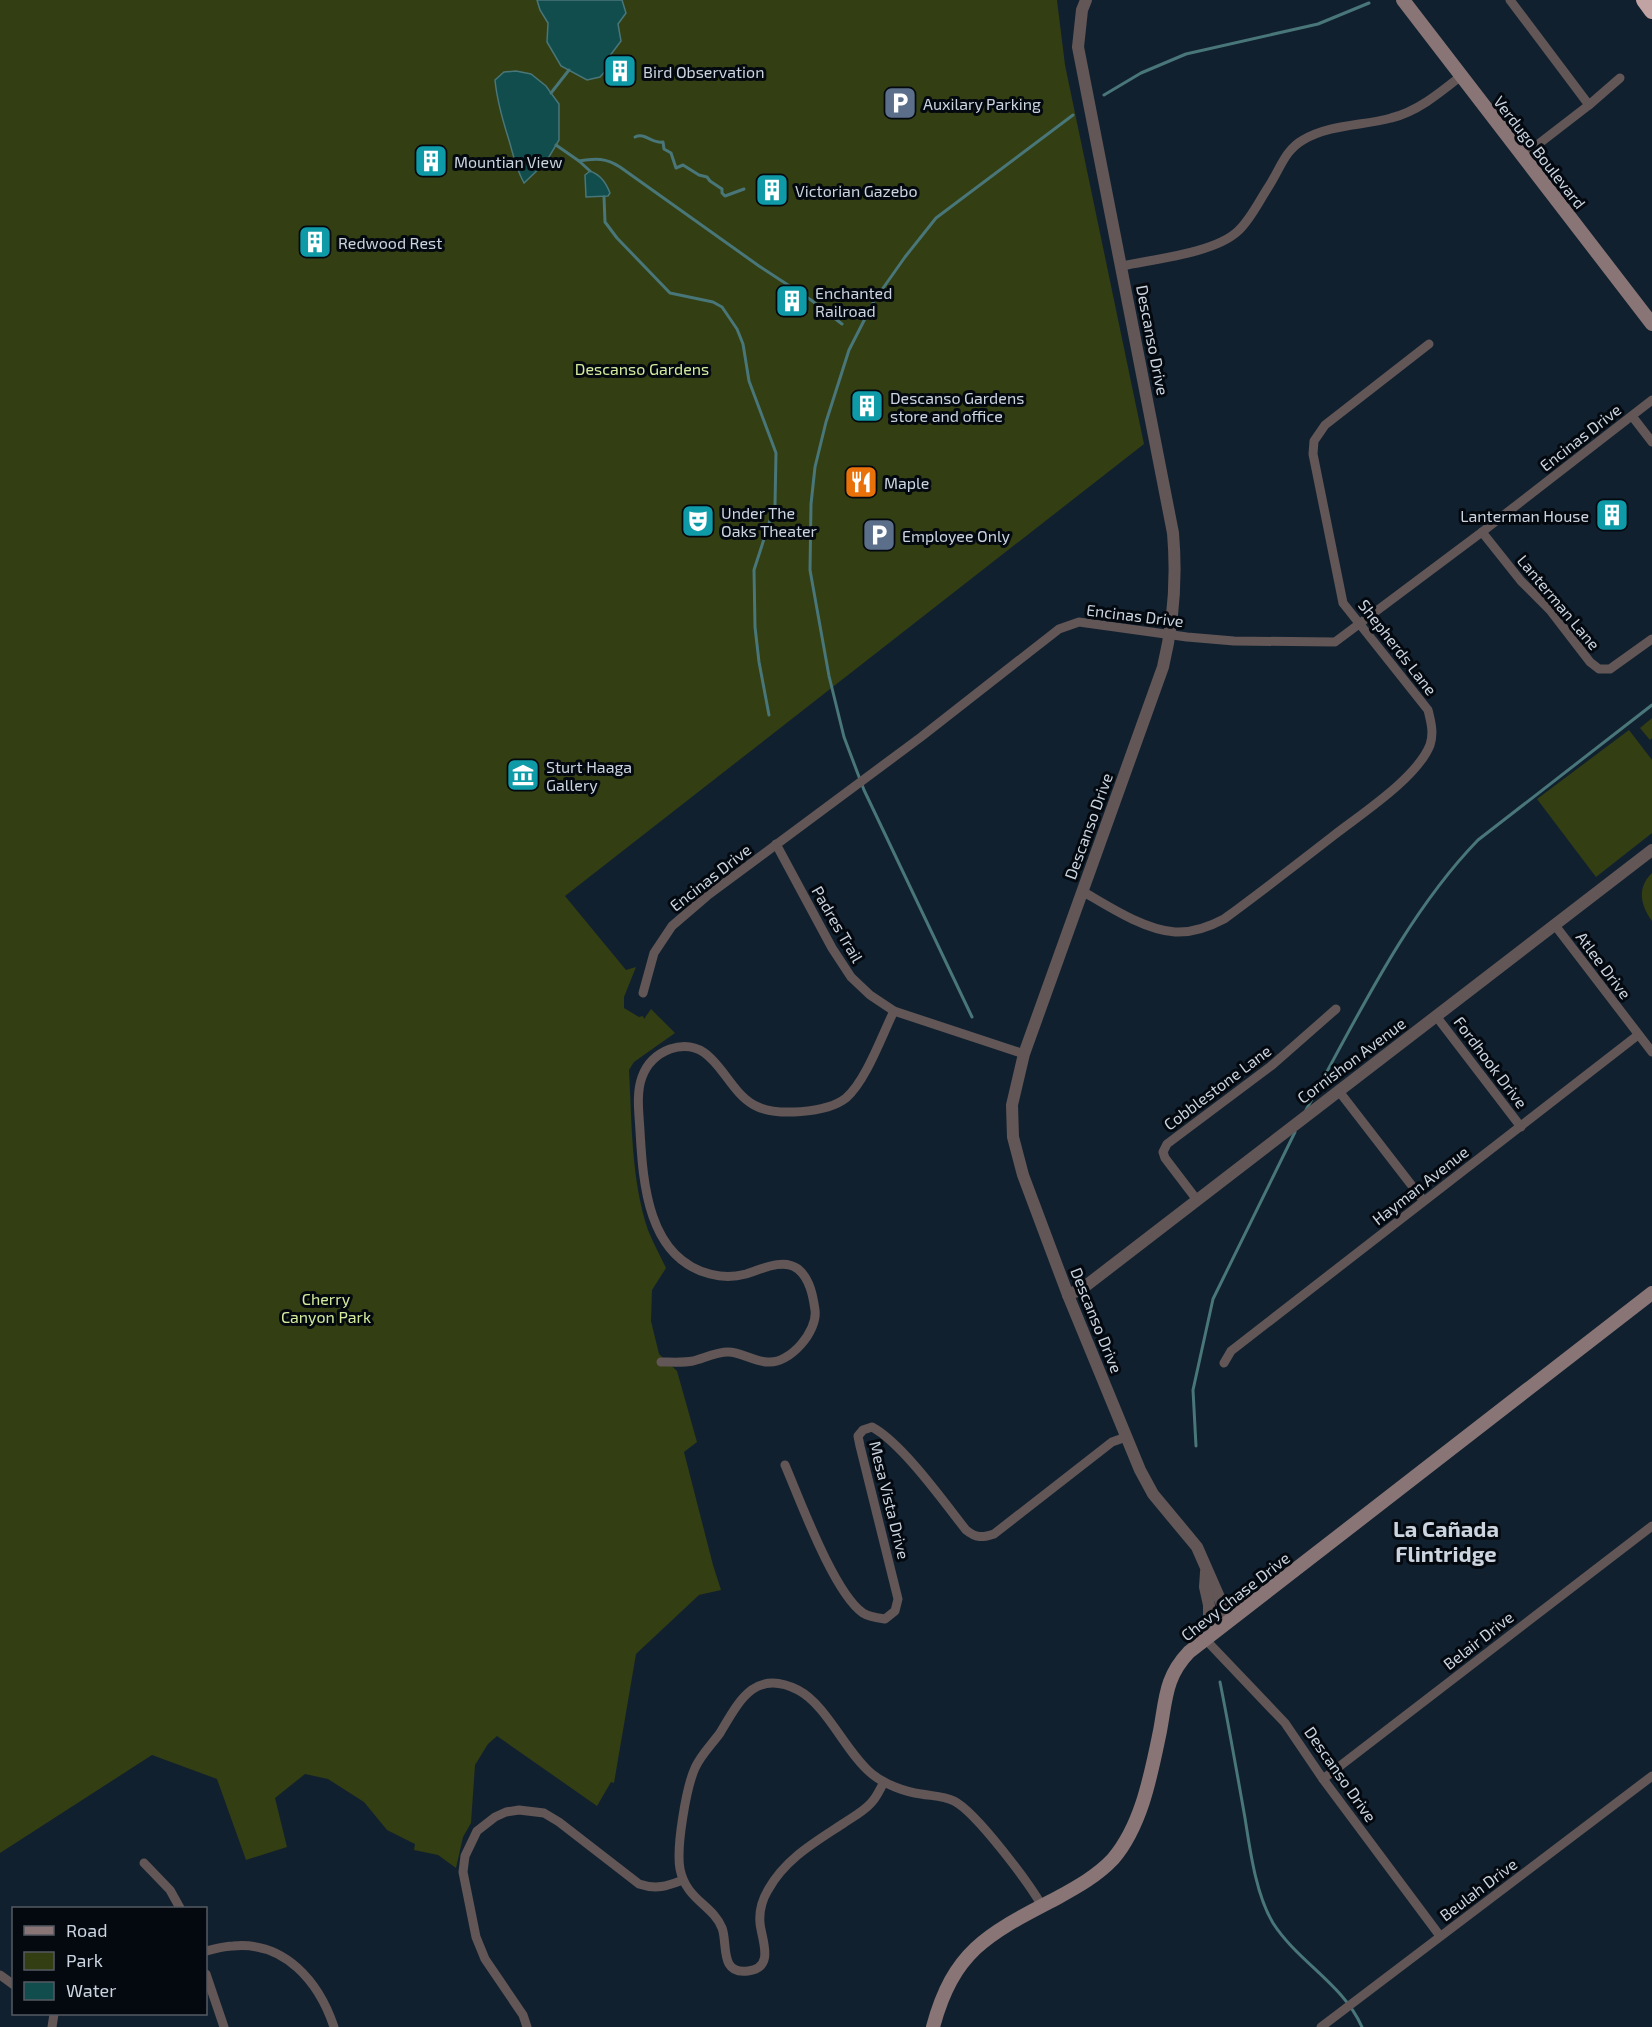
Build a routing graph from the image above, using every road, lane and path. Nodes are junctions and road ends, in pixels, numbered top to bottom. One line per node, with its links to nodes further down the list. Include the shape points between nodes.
1 (1086, 0): 10 (street, Descanso Drive, via 1078,47)
2 (1403, 0): 6 (main road, Verdugo Boulevard)
3 (1510, 0): 8 (street)
4 (1644, 0): 5 (highway)
5 (1652, 11)
6 (1461, 76): 9 (main road, Verdugo Boulevard); 10 (street, via 1421,105 1393,118 1315,133 1301,141 1285,156 1246,221 1217,245)
7 (1620, 78): 8 (street)
8 (1589, 105): 9 (street)
9 (1523, 156): 11 (main road, Verdugo Boulevard)
10 (1122, 266): 18 (street, Descanso Drive, via 1173,533 1176,567)
11 (1652, 324)
12 (1429, 344): 17 (street, Shepherds Lane, via 1325,425 1314,441 1313,454 1343,603)
13 (1652, 400): 14 (street, Encinas Drive)
14 (1632, 416): 15 (street); 16 (street, Encinas Drive)
15 (1652, 442)
16 (1482, 532): 17 (street, Encinas Drive); 19 (street, Lanterman Lane, via 1596,667 1610,669)
17 (1360, 624): 18 (street, Encinas Drive, via 1332,643); 22 (street, Shepherds Lane, via 1428,710 1430,744 1405,778 1224,920 1206,928 1175,932 1162,929 1137,921)
18 (1171, 635): 20 (street, Encinas Drive, via 1079,622 1059,629); 22 (street, Descanso Drive)
19 (1652, 639)
20 (776, 844): 24 (street, Encinas Drive, via 672,926 654,953); 26 (street, Padres Trail, via 852,977)
21 (1652, 850): 23 (street, Cornishon Avenue)
22 (1082, 891): 30 (street, Descanso Drive)
23 (1554, 924): 27 (street, Cornishon Avenue); 28 (street, Atlee Drive)
24 (643, 993)
25 (1336, 1010): 33 (street, Cobblestone Lane, via 1167,1144 1165,1158)
26 (894, 1011): 30 (street, Padres Trail); 37 (street, via 856,1086 842,1100 817,1110 768,1111 753,1105 716,1063 691,1046 661,1053 649,1063 638,1096 642,1155 647,1195 664,1242 693,1269 712,1275 731,1276 785,1264 798,1269 814,1296 816,1315 812,1331 802,1344 769,1363 728,1352 690,1361)
27 (1436, 1016): 31 (street, Cornishon Avenue); 32 (street, Fordhook Drive)
28 (1638, 1035): 29 (street, Atlee Drive); 32 (street, Hayman Avenue)
29 (1652, 1052)
30 (1024, 1054): 36 (street, Descanso Drive, via 1012,1105 1013,1137 1023,1175)
31 (1338, 1090): 33 (street, Cornishon Avenue); 34 (street)
32 (1521, 1127): 34 (street, Hayman Avenue)
33 (1197, 1200): 36 (street, Cornishon Avenue, via 1083,1288)
34 (1424, 1200): 38 (street, Hayman Avenue, via 1231,1351)
35 (1652, 1293): 43 (main road, Chevy Chase Drive)
36 (1068, 1295): 39 (street, Descanso Drive)
37 (661, 1362)
38 (1224, 1363)
39 (1126, 1437): 40 (street, Mesa Vista Drive, via 1112,1442 984,1538 966,1530 882,1433 872,1427 863,1430 858,1436 860,1446 898,1599 896,1611 885,1619 862,1613 845,1592); 42 (street, Descanso Drive, via 1145,1481 1197,1547)
40 (785, 1465)
41 (1652, 1526): 46 (street, Belair Drive)
42 (1206, 1572): 43 (street, Descanso Drive); 44 (street)
43 (1229, 1620): 44 (main road, Chevy Chase Drive)
44 (1207, 1637): 46 (street, Descanso Drive, via 1285,1723); 50 (main road, Chevy Chase Drive, via 1178,1665 1167,1686 1142,1804 1130,1832 1099,1871)
45 (1652, 1776): 52 (street, Beulah Drive)
46 (1323, 1779): 52 (street, Descanso Drive)
47 (884, 1782): 49 (street, via 872,1802 784,1866 760,1907 765,1955 754,1970 736,1970 727,1962 721,1925); 49 (street, via 862,1765 810,1699 778,1684 750,1689 696,1766 686,1793 680,1855); 50 (street, via 955,1802 971,1814)
48 (144, 1863): 51 (street, via 170,1890)
49 (684, 1880): 57 (street, via 663,1888 639,1884 544,1813 506,1812 484,1825 472,1839 463,1872 472,1921 486,1959 524,2015)
50 (1042, 1906): 58 (main road, Chevy Chase Drive, via 993,1932 960,1964 941,2000)
51 (179, 1907)
52 (1440, 1936): 59 (street, Beulah Drive)
53 (207, 1951): 56 (street, via 254,1946 274,1951 298,1966 320,1996)
54 (207, 1977): 55 (street)
55 (224, 2027)
56 (334, 2027)
57 (527, 2027)
58 (933, 2027)
59 (1321, 2027)

